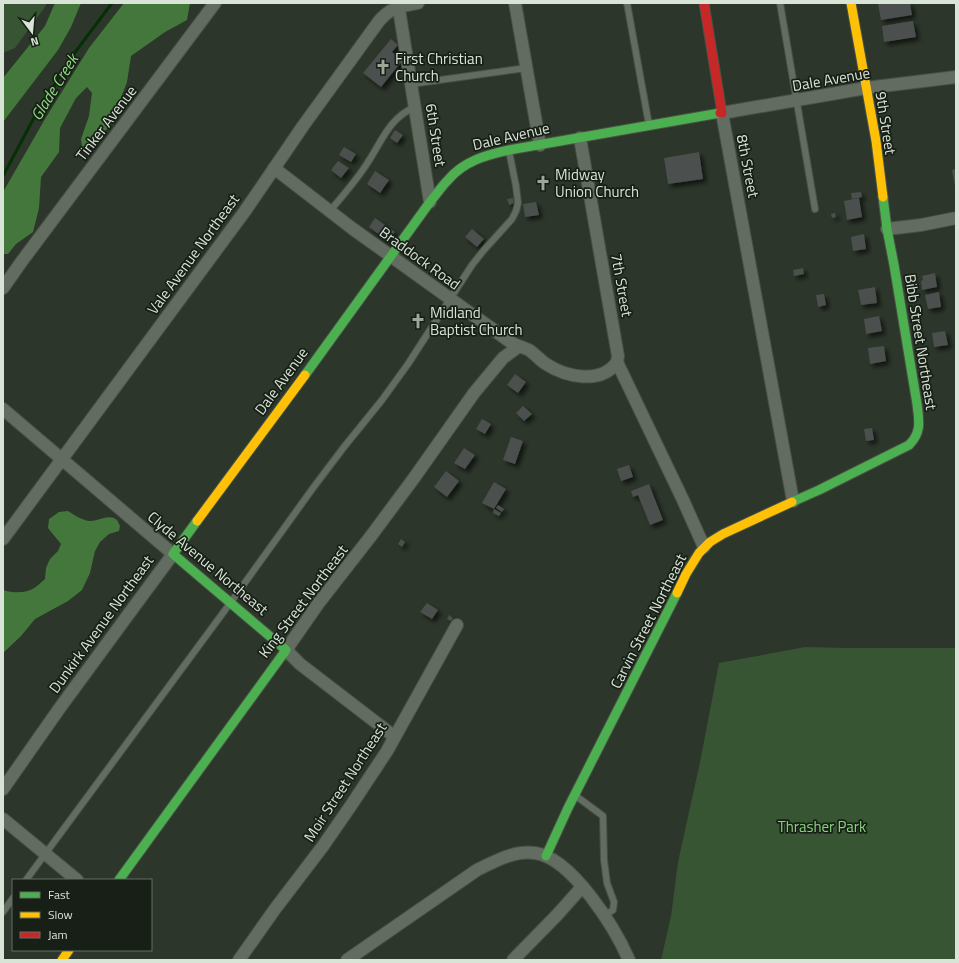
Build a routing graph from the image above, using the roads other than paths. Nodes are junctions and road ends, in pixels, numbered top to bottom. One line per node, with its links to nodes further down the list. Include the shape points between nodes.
1 (215, 3): 28 (street, Tinker Avenue)
2 (418, 3): 8 (street, Vale Avenue Northeast)
3 (515, 3): 9 (street)
4 (627, 3): 16 (lane)
5 (704, 3): 15 (street, 8th Street)
6 (780, 3): 13 (lane)
7 (852, 3): 12 (street, 9th Street)
8 (398, 5): 11 (street, 6th Street); 20 (street, Vale Avenue Northeast, via 379,21)
9 (526, 68): 11 (lane); 18 (street)
10 (956, 77): 12 (street, Dale Avenue)
11 (411, 84): 14 (street, 6th Street)
12 (866, 88): 13 (street, Dale Avenue); 25 (street, 9th Street, via 876,140)
13 (796, 101): 15 (street, Dale Avenue); 22 (lane)
14 (415, 107): 21 (street, 6th Street); 23 (lane, via 399,116 392,124 352,185)
15 (722, 113): 16 (street, Dale Avenue); 36 (street, 8th Street)
16 (650, 126): 17 (street, Dale Avenue)
17 (580, 138): 18 (street, Dale Avenue); 31 (street, 7th Street, via 611,311)
18 (540, 145): 19 (street, Dale Avenue)
19 (509, 150): 21 (street, Dale Avenue, via 471,160 450,177); 29 (lane, via 518,203 516,211 472,265)
20 (274, 168): 23 (street, Braddock Road); 34 (street, Vale Avenue Northeast)
21 (430, 202): 27 (street, Dale Avenue)
22 (814, 209)
23 (330, 211): 27 (street, Braddock Road)
24 (956, 218): 25 (street)
25 (887, 229): 26 (street, 9th Street)
26 (891, 248): 33 (street, Bibb Street Northeast, via 917,404 919,425)
27 (392, 256): 29 (street, Braddock Road); 35 (street, Dale Avenue)
28 (3, 288)
29 (450, 299): 30 (street, Braddock Road); 40 (lane, via 382,400 344,447)
30 (518, 347): 31 (street, Braddock Road, via 529,350 546,364 573,376 596,376 605,373); 42 (street, King Street Northeast, via 503,358 474,393)
31 (617, 362): 38 (street, 7th Street)
32 (3, 409): 34 (street, Clyde Avenue Northeast)
33 (914, 440): 36 (street, Carvin Street Northeast, via 909,445)
34 (62, 459): 37 (street, Vale Avenue Northeast); 39 (street, Clyde Avenue Northeast)
35 (227, 480): 39 (street, Dunkirk Avenue Northeast)
36 (793, 501): 38 (street, Carvin Street Northeast, via 723,534)
37 (3, 539)
38 (704, 547): 45 (street, Carvin Street Northeast, via 686,574)
39 (173, 554): 40 (street, Clyde Avenue Northeast); 44 (street, Dunkirk Avenue Northeast)
40 (231, 602): 42 (street, Clyde Avenue Northeast); 47 (lane)
41 (457, 625): 43 (street, Moir Street Northeast)
42 (286, 650): 43 (street, Clyde Avenue Northeast, via 300,664); 51 (street, King Street Northeast)
43 (395, 737): 58 (street, Moir Street Northeast, via 331,834)
44 (3, 789)
45 (575, 795): 48 (street, Carvin Street Northeast); 55 (lane, via 603,816 604,860 607,883 614,902 613,910)
46 (3, 819): 47 (street)
47 (45, 854): 49 (lane); 50 (street)
48 (546, 856): 52 (street, via 566,870); 59 (street, via 535,853 514,854 477,870)
49 (27, 879)
50 (76, 879)
51 (120, 879)
52 (582, 886): 55 (street); 60 (street)
53 (12, 899): 54 (lane)
54 (3, 912)
55 (604, 916): 61 (street)
56 (68, 951): 57 (street)
57 (62, 960)
58 (239, 960)
59 (347, 960)
60 (513, 960)
61 (629, 960)

